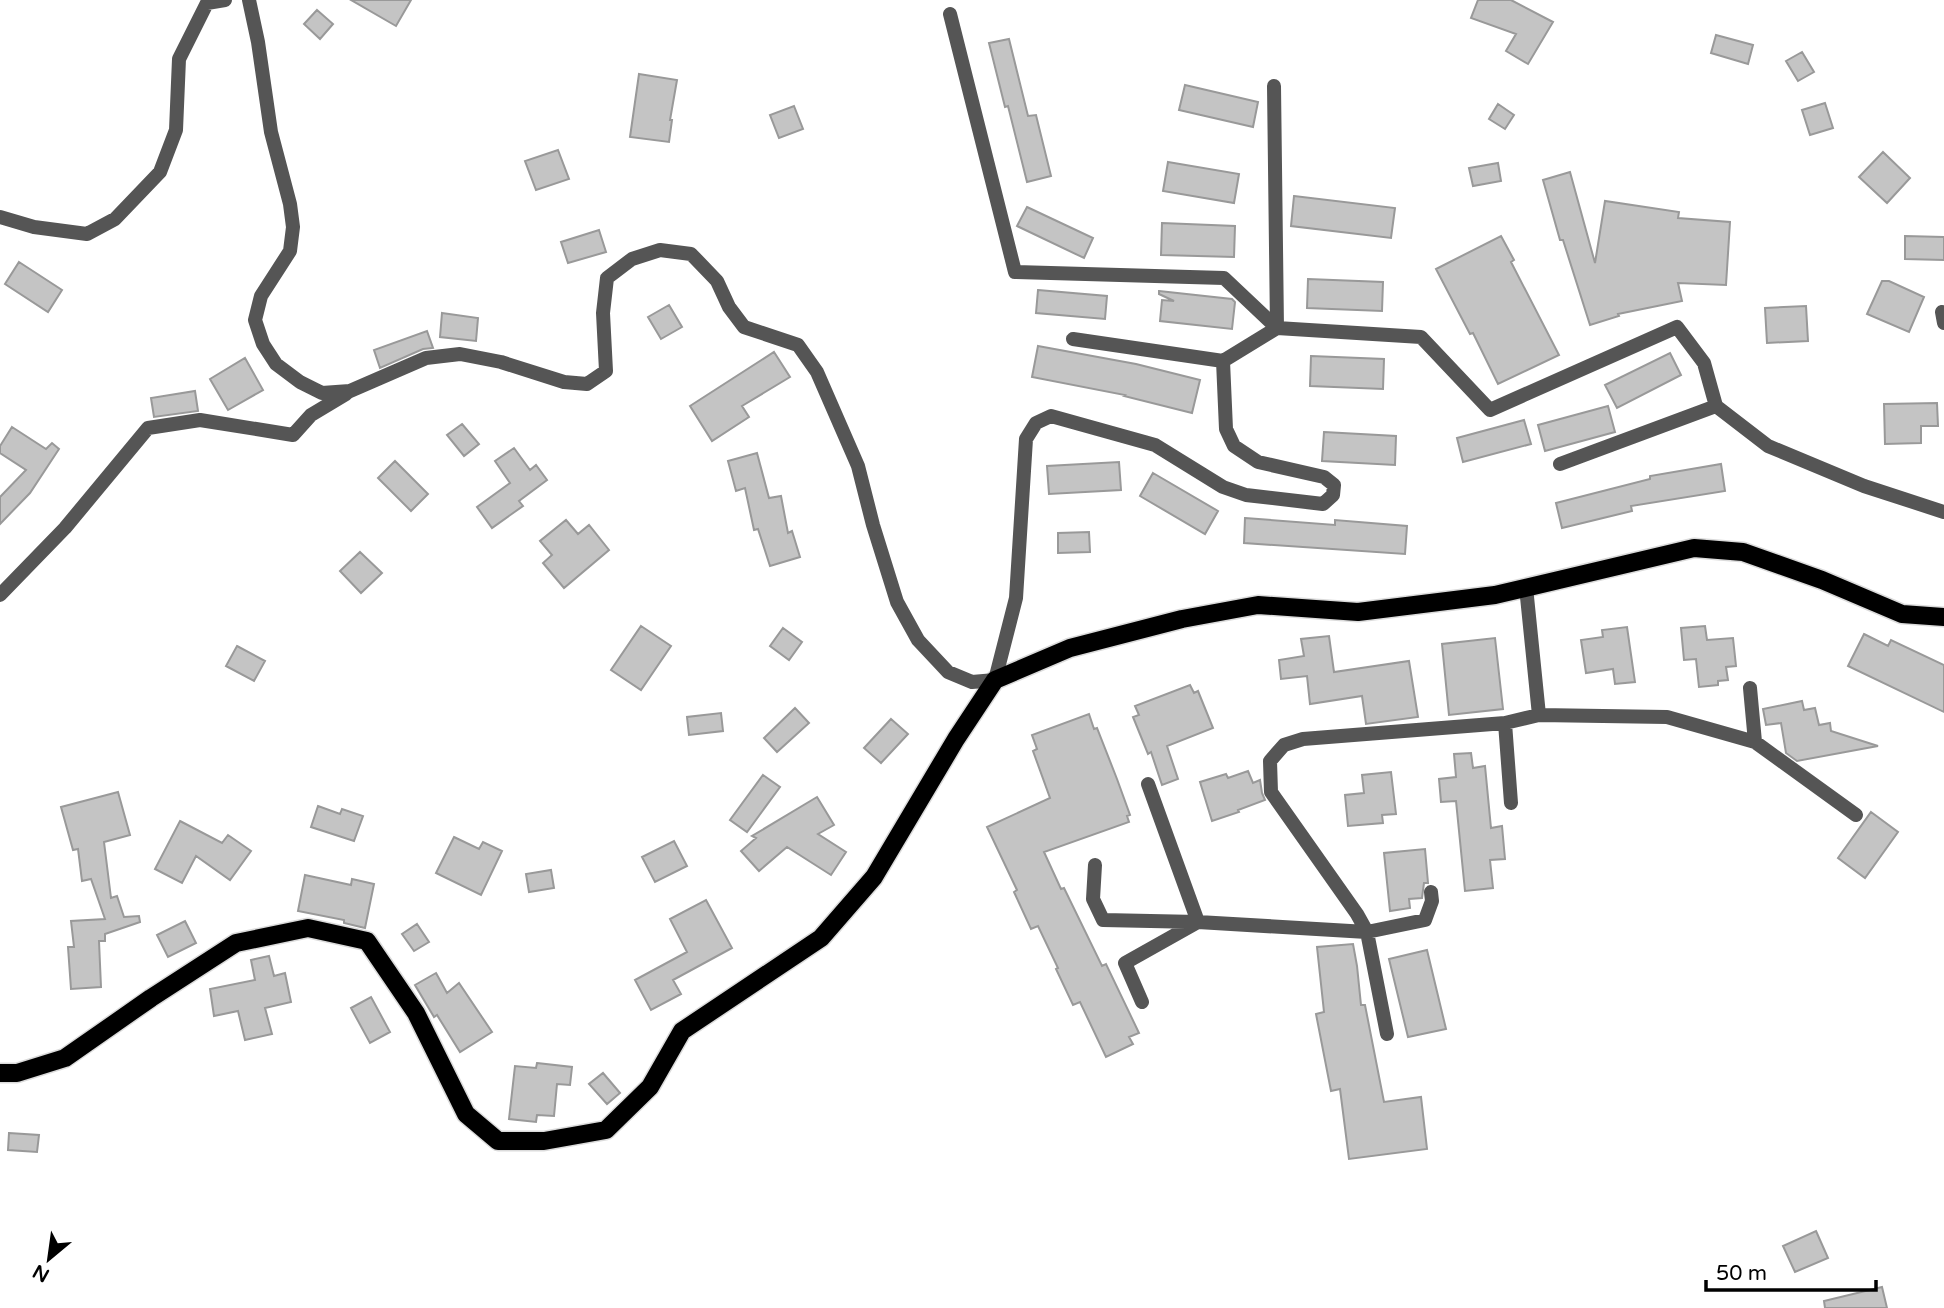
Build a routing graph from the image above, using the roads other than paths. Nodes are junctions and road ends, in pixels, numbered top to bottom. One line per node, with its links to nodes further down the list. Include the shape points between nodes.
1 (225, 0): 5 (street, via 207,3 179,59 176,130 160,172 115,219 87,234)
2 (249, 0): 9 (street, via 271,132 293,227 290,251 261,296 255,320 276,364 292,376 322,393)
3 (950, 14): 6 (street, via 1016,272 1224,278)
4 (1274, 86): 6 (street)
5 (0, 217)
6 (1277, 328): 8 (street); 10 (street, via 1421,337 1490,410 1677,327 1704,363)
7 (1073, 339): 8 (street)
8 (1223, 361): 16 (street, via 1226,429 1234,446 1258,462 1324,477 1334,485 1333,495 1323,504 1246,495 1223,487 1155,446 1051,416 1036,423 1026,439 1016,598)
9 (351, 391): 14 (street, via 310,415 293,435 200,420 148,428 65,528); 16 (street, via 426,358 460,354 587,384 606,371 603,313 607,278 632,260 660,250 691,254 717,281 744,327 798,345 817,372 858,466 897,602 918,640 948,672 972,682)
10 (1716, 405): 11 (street); 12 (street, via 1768,446 1864,486)
11 (1560, 464)
12 (1944, 512)
13 (1526, 587): 15 (main road, via 1694,548 1743,552 1902,614); 16 (main road, via 1358,612 1258,605 1070,648); 18 (street)
14 (0, 596)
15 (1944, 617)
16 (995, 680): 30 (main road, via 874,877 821,938 682,1031 650,1087 606,1130 544,1141 498,1141 466,1114 416,1013 367,941 308,928 236,943 65,1058 17,1073)
17 (1750, 688): 20 (street)
18 (1539, 715): 19 (street); 20 (street, via 1667,717)
19 (1505, 723): 22 (street); 27 (street, via 1303,739 1284,745 1270,761 1271,792)
20 (1755, 743): 23 (street)
21 (1148, 784): 26 (street)
22 (1511, 803)
23 (1856, 815)
24 (1094, 865): 26 (street, via 1093,899 1103,919)
25 (1431, 892): 27 (street, via 1425,920)
26 (1198, 922): 27 (street); 28 (street, via 1125,962)
27 (1367, 932): 29 (street)
28 (1142, 1002)
29 (1387, 1034)
30 (0, 1073)

